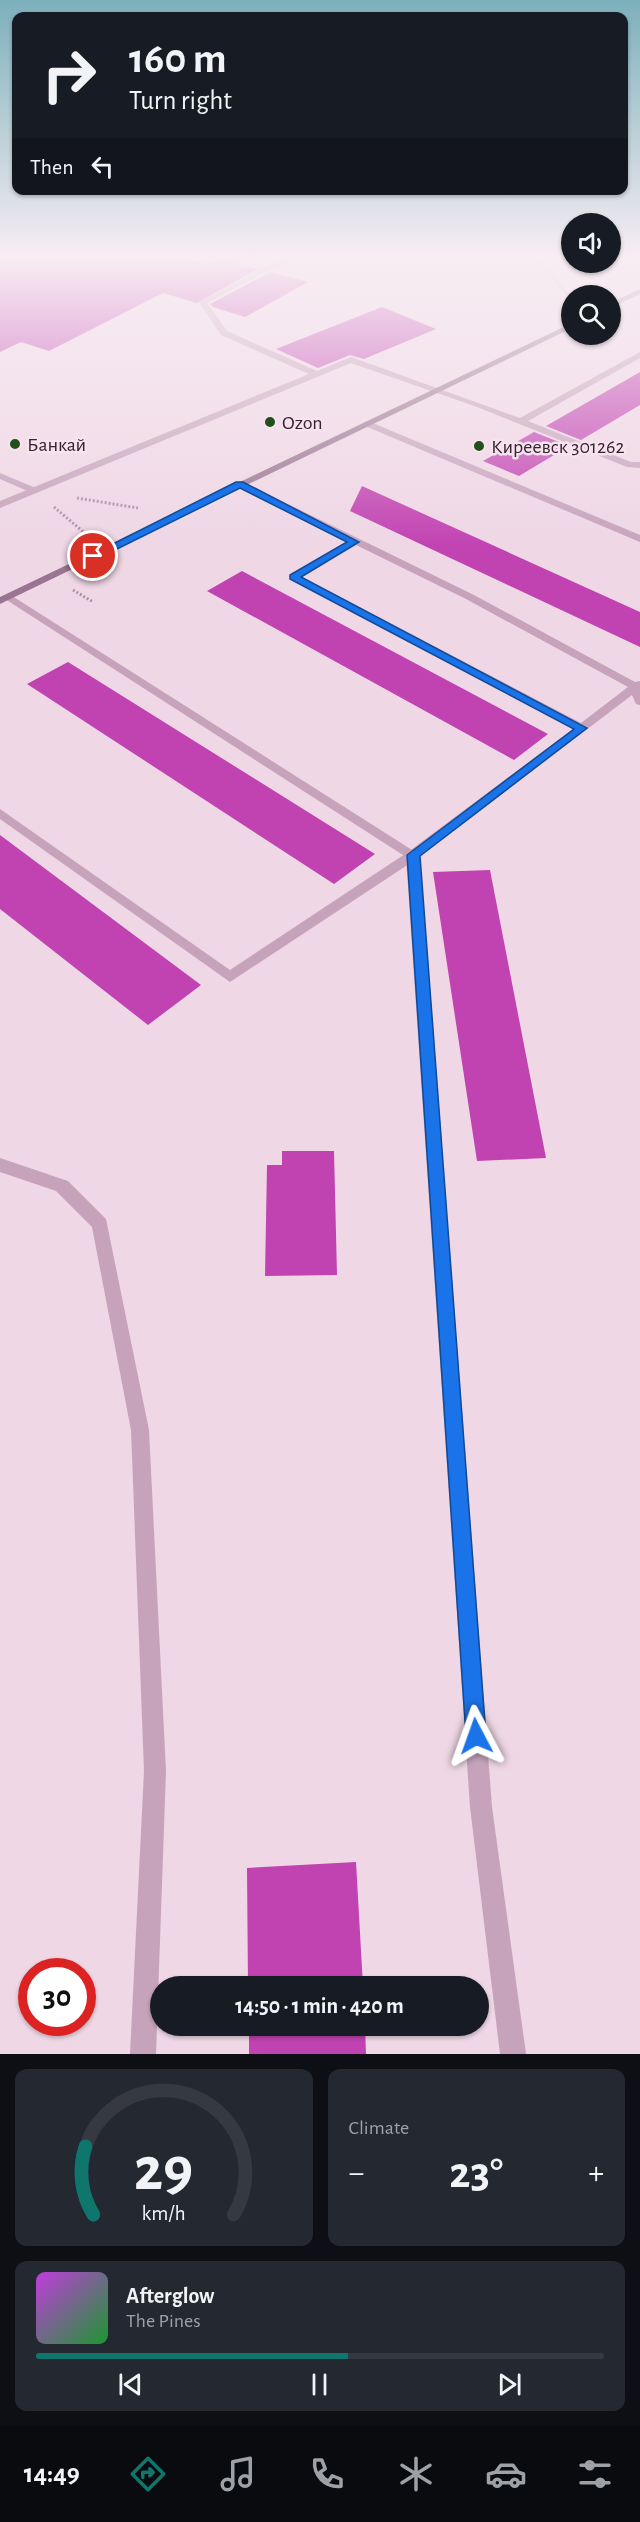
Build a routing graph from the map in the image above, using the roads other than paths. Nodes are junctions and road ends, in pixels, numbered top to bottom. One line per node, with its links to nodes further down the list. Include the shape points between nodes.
1 (273, 355): 4 (street)
2 (511, 355): 5 (main road)
3 (640, 355): 6 (street)
4 (316, 374): 5 (street, via 351,360); 11 (street)
5 (438, 391): 6 (street); 7 (main road)
6 (521, 421): 8 (street, via 630,465)
7 (368, 424): 10 (main road); 13 (street)
8 (640, 465)
9 (0, 476): 11 (street)
10 (240, 484): 14 (street); 15 (main road)
11 (35, 490): 12 (street)
12 (0, 505)
13 (640, 539)
14 (354, 542): 16 (street, via 470,597); 18 (street, via 294,577)
15 (5, 599): 20 (street)
16 (638, 686): 17 (street); 18 (street)
17 (640, 701)
18 (581, 728): 20 (street)
19 (0, 813): 20 (street, via 230,977)
20 (413, 855): 23 (street, via 481,1808)
21 (0, 1165): 22 (street, via 62,1186 100,1224 140,1430 155,1771)
22 (143, 2054)
23 (513, 2054)

